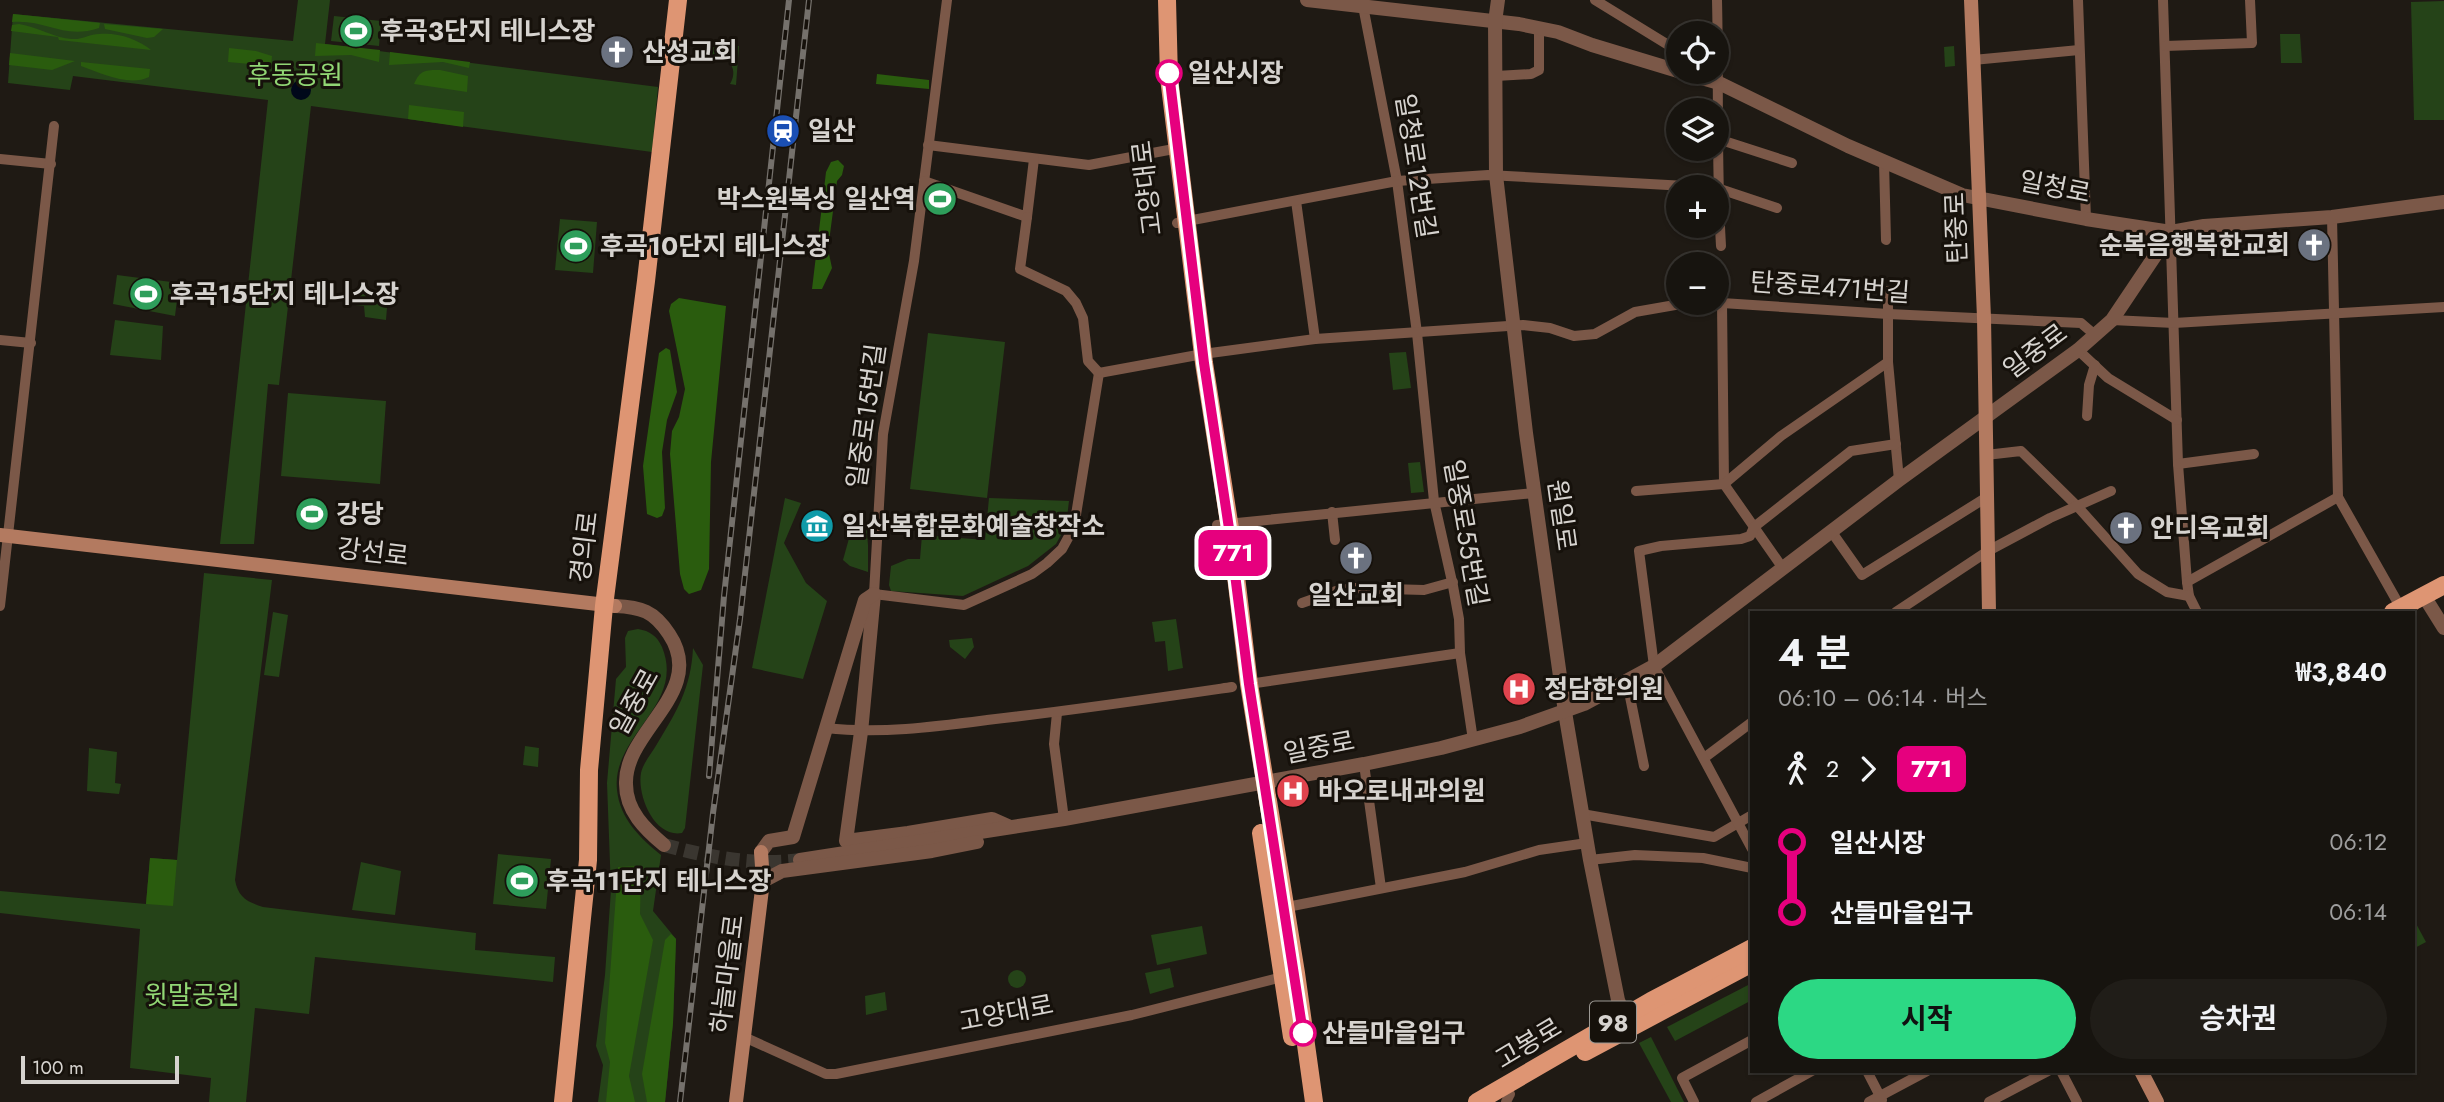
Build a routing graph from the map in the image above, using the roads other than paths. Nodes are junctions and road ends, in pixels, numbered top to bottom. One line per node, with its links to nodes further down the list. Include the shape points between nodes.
1 (678, 0): 103 (main road, 경의로)
2 (686, 0): 103 (main road, 경의로)
3 (947, 0): 27 (street, 일중로15번길)
4 (1158, 0): 28 (main road, 고양대로, via 1156,37)
5 (1167, 0): 28 (main road, 고양대로)
6 (1316, 0): 14 (street, 일청로)
7 (1498, 0): 16 (street, 원일로)
8 (1595, 0): 18 (street)
9 (1717, 0): 15 (street)
10 (1971, 0): 21 (main road, 탄중로)
11 (2078, 0): 20 (street)
12 (2163, 0): 19 (street)
13 (2250, 0): 19 (street, via 2252,43)
14 (1363, 6): 16 (street, 일청로); 36 (street, 일청로12번길)
15 (1716, 21)
16 (1495, 22): 17 (street, 일청로); 23 (street, 원일로)
17 (1539, 28): 22 (street, 일청로); 23 (street, via 1539,70)
18 (1666, 44)
19 (2165, 46): 47 (street)
20 (2079, 50): 21 (street); 45 (street)
21 (1973, 60): 39 (main road, 탄중로)
22 (1666, 67)
23 (1496, 76): 34 (street, 원일로)
24 (1728, 84): 31 (street, 일청로)
25 (54, 126): 33 (street)
26 (1729, 143): 32 (street)
27 (928, 145): 30 (street); 35 (street, 일중로15번길)
28 (1173, 150): 30 (street, via 1089,165); 46 (main road, 고양대로)
29 (0, 159): 33 (street)
30 (1034, 159): 43 (street)
31 (1884, 162): 39 (street, 일청로); 49 (street)
32 (1792, 163)
33 (51, 164): 66 (street)
34 (1496, 175): 36 (street); 37 (street); 61 (street, 원일로)
35 (924, 181): 43 (street); 99 (street, 일중로15번길, via 883,434)
36 (1397, 181): 40 (street); 62 (street, 일청로12번길)
37 (1666, 185)
38 (1729, 192): 42 (street)
39 (1980, 199): 45 (street, 일청로); 58 (main road, 탄중로)
40 (1296, 201): 46 (street); 65 (street)
41 (2444, 202): 44 (street, 일청로)
42 (1776, 208)
43 (1027, 217): 71 (street, via 1020,269 1066,291 1076,303 1083,318 1088,361)
44 (2332, 217): 47 (street, 일청로); 56 (street)
45 (2086, 219): 47 (street, 일청로)
46 (1182, 222): 68 (main road, 고양대로)
47 (2171, 232): 59 (street, 일중로); 60 (street)
48 (1720, 238): 50 (street)
49 (1886, 240)
50 (1721, 246)
51 (1888, 291): 55 (street)
52 (1729, 303): 55 (street, 탄중로471번길)
53 (1666, 306): 61 (street, 탄중로471번길, via 1635,312 1595,334 1574,336 1550,328)
54 (2444, 307): 56 (street)
55 (1888, 314): 58 (street, 탄중로471번길); 69 (street)
56 (2333, 314): 60 (street); 84 (street)
57 (1722, 315): 80 (street)
58 (1984, 318): 63 (street, 탄중로471번길, via 2081,323); 73 (main road, 탄중로)
59 (2112, 320): 60 (street); 63 (street, 일중로)
60 (2174, 323): 74 (street)
61 (1513, 326): 62 (street, 탄중로471번길); 83 (street, 원일로)
62 (1418, 333): 65 (street, 탄중로471번길); 86 (street, 일중로55번길)
63 (2095, 335): 67 (street, 일중로)
64 (0, 340): 66 (street)
65 (1315, 340): 68 (street, 탄중로471번길)
66 (31, 342): 92 (street)
67 (2078, 350): 70 (street); 73 (street, 일중로)
68 (1194, 355): 71 (street); 89 (main road, 고양대로)
69 (1888, 362): 75 (street); 80 (street, via 1781,436)
70 (2095, 365): 72 (street, 일중로); 74 (street, via 2108,378)
71 (1099, 373): 99 (street, via 1073,527 1062,549 1032,574 964,605)
72 (2087, 416)
73 (1984, 419): 77 (main road, 탄중로); 79 (street, 일중로)
74 (2177, 420): 78 (street)
75 (1896, 444): 79 (street); 90 (street, via 1851,451)
76 (2254, 454): 78 (street)
77 (1986, 455): 85 (main road, 탄중로); 87 (street, via 2021,451)
78 (2178, 464): 97 (street)
79 (1899, 480): 91 (street, 일중로)
80 (1724, 484): 81 (street); 90 (street)
81 (1636, 491)
82 (2111, 491): 87 (street)
83 (1534, 493): 86 (street); 114 (street, 원일로)
84 (2338, 497): 97 (street); 104 (street)
85 (1987, 498): 91 (street, via 1862,575); 94 (main road, 탄중로)
86 (1434, 502): 88 (street); 96 (street, 일중로55번길)
87 (2077, 506): 94 (street); 100 (street, via 2138,573 2167,592)
88 (1332, 512): 89 (street); 93 (street)
89 (1223, 524): 112 (main road, 고양대로); 122 (main road, 고양대로)
90 (1754, 527): 95 (street); 110 (street, via 1741,539 1639,551)
91 (1831, 531): 95 (street, 일중로)
92 (3, 535): 102 (street); 103 (main road, 강선로)
93 (1335, 540)
94 (1988, 551): 105 (street); 106 (main road, 탄중로)
95 (1782, 567): 110 (street, 일중로)
96 (1453, 582): 101 (street, via 1424,590 1353,588); 109 (street, 일중로55번길)
97 (2187, 582): 100 (street)
98 (2444, 585): 104 (main road)
99 (874, 594): 116 (street, via 865,600); 117 (street, 일중로15번길)
100 (2189, 596): 107 (street)
101 (1302, 603)
102 (0, 606)
103 (610, 606): 132 (street, 일중로, via 640,608 655,617 677,650 674,690 630,760 626,784 631,807 644,828); 156 (main road, 경의로, via 589,770 588,860); 157 (main road, 경의로, via 598,771 597,859)
104 (2416, 606): 108 (street)
105 (1898, 611)
106 (1989, 611)
107 (2196, 611)
108 (2444, 628)
109 (1460, 653): 112 (street); 118 (street, 일중로55번길)
110 (1654, 666): 111 (street, 일중로); 119 (street)
111 (1627, 682): 114 (street, 일중로); 121 (street)
112 (1240, 686): 113 (street); 122 (main road, 고양대로)
113 (1057, 712): 117 (street); 125 (street, via 1054,744)
114 (1565, 712): 118 (street, 일중로); 123 (street, 원일로)
115 (1750, 724): 119 (street)
116 (826, 728): 117 (street); 134 (street, via 793,837 769,841)
117 (861, 732): 130 (street, 일중로15번길)
118 (1473, 740): 120 (street, 일중로)
119 (1704, 758): 126 (street)
120 (1364, 764): 122 (street, 일중로); 140 (street)
121 (1644, 766)
122 (1259, 784): 125 (street, 일중로); 141 (main road, 고양대로)
123 (1582, 814): 129 (street); 131 (street, 원일로)
124 (1750, 816): 126 (street)
125 (1064, 819): 127 (street, 일중로)
126 (1738, 823): 128 (street); 129 (street); 133 (street)
127 (1011, 828): 130 (street, 일중로, via 992,819); 136 (street, 일중로); 139 (street, 일중로, via 988,840 782,871)
128 (1750, 829)
129 (1714, 837): 135 (street)
130 (846, 841)
131 (1587, 843): 137 (street, 원일로); 140 (street)
132 (664, 845)
133 (1750, 845)
134 (761, 852): 139 (main road, 하늘마을로)
135 (1703, 858): 137 (street, via 1635,855); 138 (street)
136 (800, 860)
137 (1590, 860): 145 (street, 원일로, via 1618,1000)
138 (1750, 868)
139 (762, 880): 146 (main road, 하늘마을로)
140 (1381, 888): 141 (street)
141 (1278, 909): 144 (main road, 고양대로)
142 (1750, 949): 145 (main road, 고봉로 / 98)
143 (1750, 964): 145 (main road, 고봉로 / 98)
144 (1289, 975): 146 (street, 고양대로, via 1132,1015 836,1074 826,1074); 159 (main road, 고양대로); 160 (main road, 고양대로)
145 (1627, 1022): 154 (main road, 고봉로 / 98); 161 (main road, 고봉로 / 98)
146 (744, 1037): 158 (main road, 하늘마을로)
147 (1750, 1041): 162 (street, via 1682,1078)
148 (1808, 1073): 163 (street)
149 (1868, 1073): 155 (street)
150 (1924, 1073): 155 (street)
151 (2044, 1073): 165 (street)
152 (2062, 1073): 166 (street)
153 (2142, 1073): 167 (main road)
154 (1504, 1099)
155 (1882, 1099): 164 (street)
156 (563, 1102)
157 (575, 1102)
158 (736, 1102)
159 (1303, 1102)
160 (1314, 1102)
161 (1477, 1102)
162 (1694, 1102)
163 (1756, 1102)
164 (1869, 1102)
165 (1989, 1102)
166 (2077, 1102)
167 (2157, 1102)

